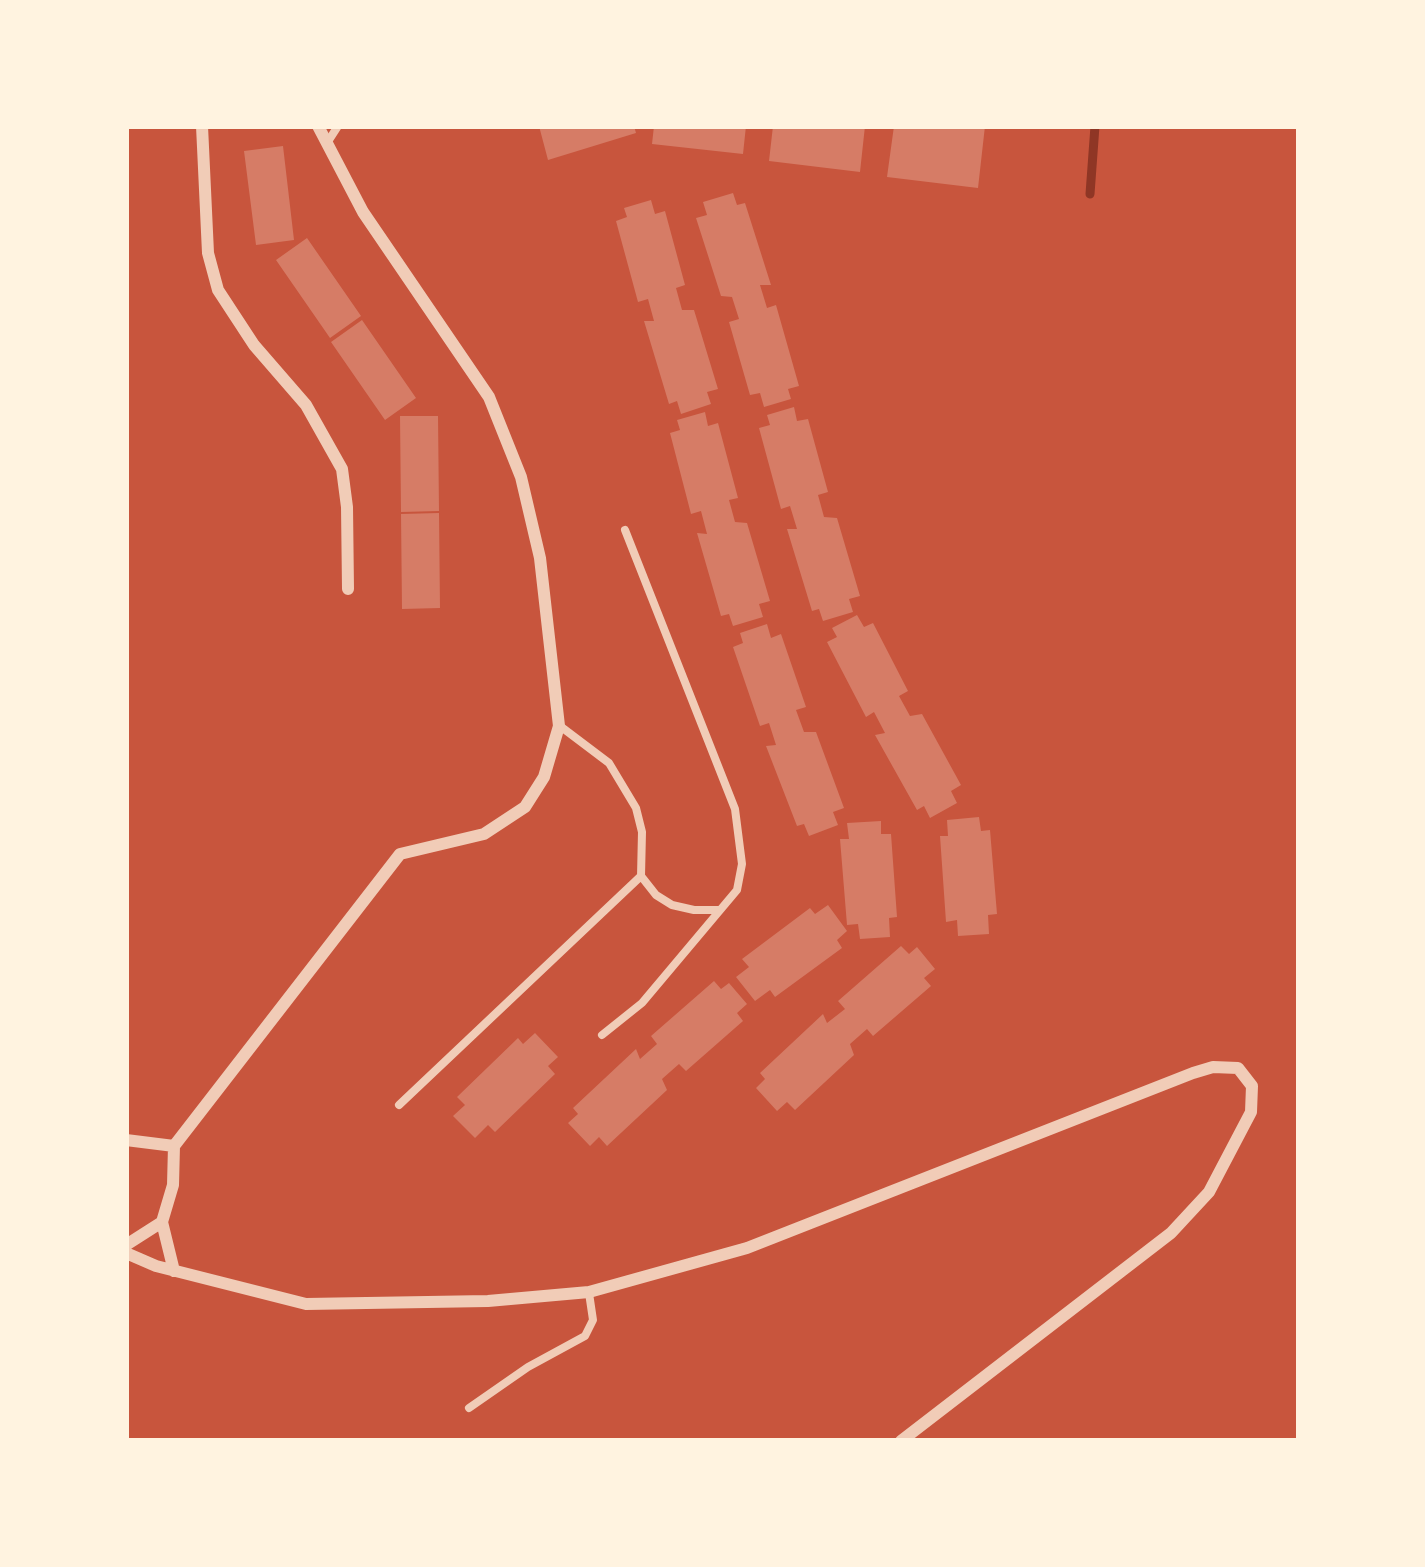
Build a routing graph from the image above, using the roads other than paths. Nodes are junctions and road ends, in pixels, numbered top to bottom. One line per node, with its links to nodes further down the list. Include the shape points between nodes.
1 (202, 126): 6 (street, via 208,253 218,290 306,405 342,469)
2 (317, 126): 4 (street)
3 (338, 126): 4 (lane)
4 (326, 145): 7 (street, via 362,212 489,397 521,477 540,558)
5 (625, 530): 9 (lane, via 735,809 742,864 737,890)
6 (348, 589)
7 (559, 726): 8 (lane, via 609,763 637,808); 13 (street, via 525,807 484,834 400,854)
8 (641, 876): 9 (lane, via 672,905); 11 (lane)
9 (719, 910): 10 (lane, via 642,1003)
10 (602, 1034)
11 (399, 1106)
12 (126, 1140): 13 (street)
13 (174, 1146): 14 (street)
14 (162, 1222): 15 (street); 16 (street)
15 (126, 1249): 16 (street)
16 (174, 1271): 17 (street, via 306,1304)
17 (589, 1292): 18 (lane, via 585,1336); 19 (street, via 746,1248 1193,1073 1238,1068 1252,1086 1251,1112 1209,1192 1172,1233)
18 (469, 1408)
19 (901, 1441)

